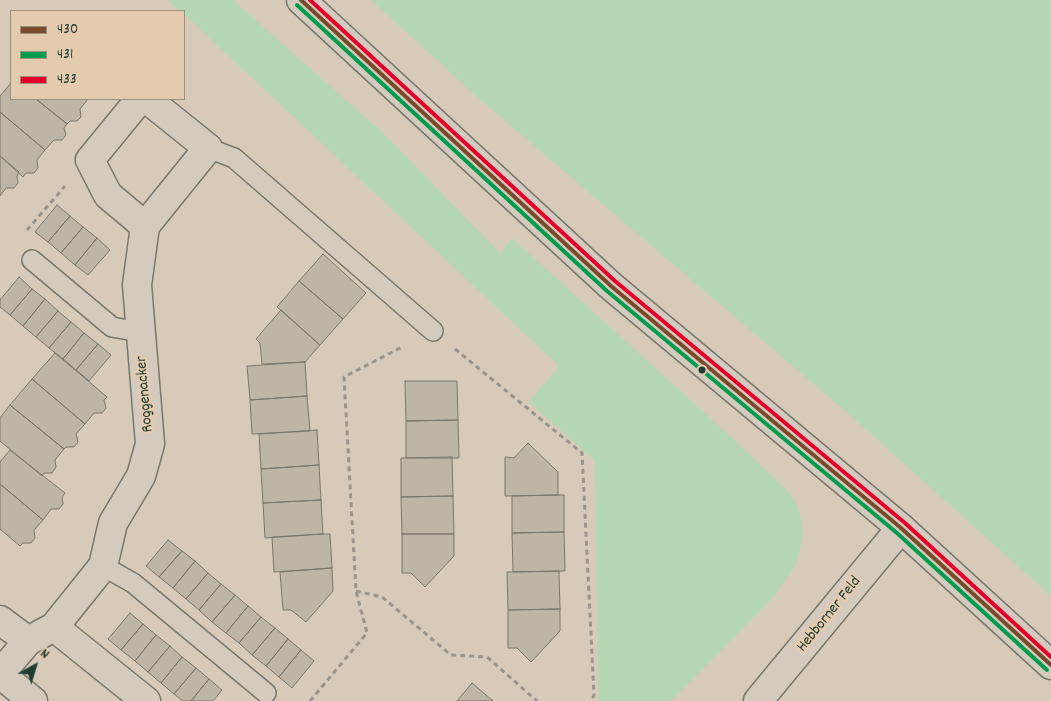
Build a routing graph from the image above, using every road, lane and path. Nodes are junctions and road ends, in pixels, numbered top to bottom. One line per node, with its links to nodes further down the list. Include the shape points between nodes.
1 (300, 0): 11 (street, via 611,286)
2 (139, 100): 6 (street, via 90,160 108,195)
3 (148, 100): 4 (street)
4 (208, 148): 6 (street); 9 (lane, via 234,158)
5 (53, 198): 7 (path)
6 (145, 226): 10 (street, Roggenacker, via 137,285)
7 (22, 235)
8 (32, 260): 10 (lane, via 112,327)
9 (433, 331): 13 (path, via 344,377); 23 (path, via 582,453 594,694)
10 (140, 332): 12 (street, Roggenacker, via 150,444 141,476 113,523)
11 (901, 528): 17 (street); 24 (street, Hebborner Feld)
12 (103, 566): 15 (street, Roggenacker); 18 (lane, via 133,583)
13 (356, 591): 21 (path, via 367,634); 22 (path, via 382,597 451,655 487,657)
14 (0, 620): 16 (street)
15 (54, 627): 16 (street); 20 (street)
16 (28, 641): 19 (street, via 0,674)
17 (1051, 665)
18 (266, 693)
19 (32, 701)
20 (146, 701)
21 (310, 701)
22 (537, 701)
23 (591, 701)
24 (758, 701)

